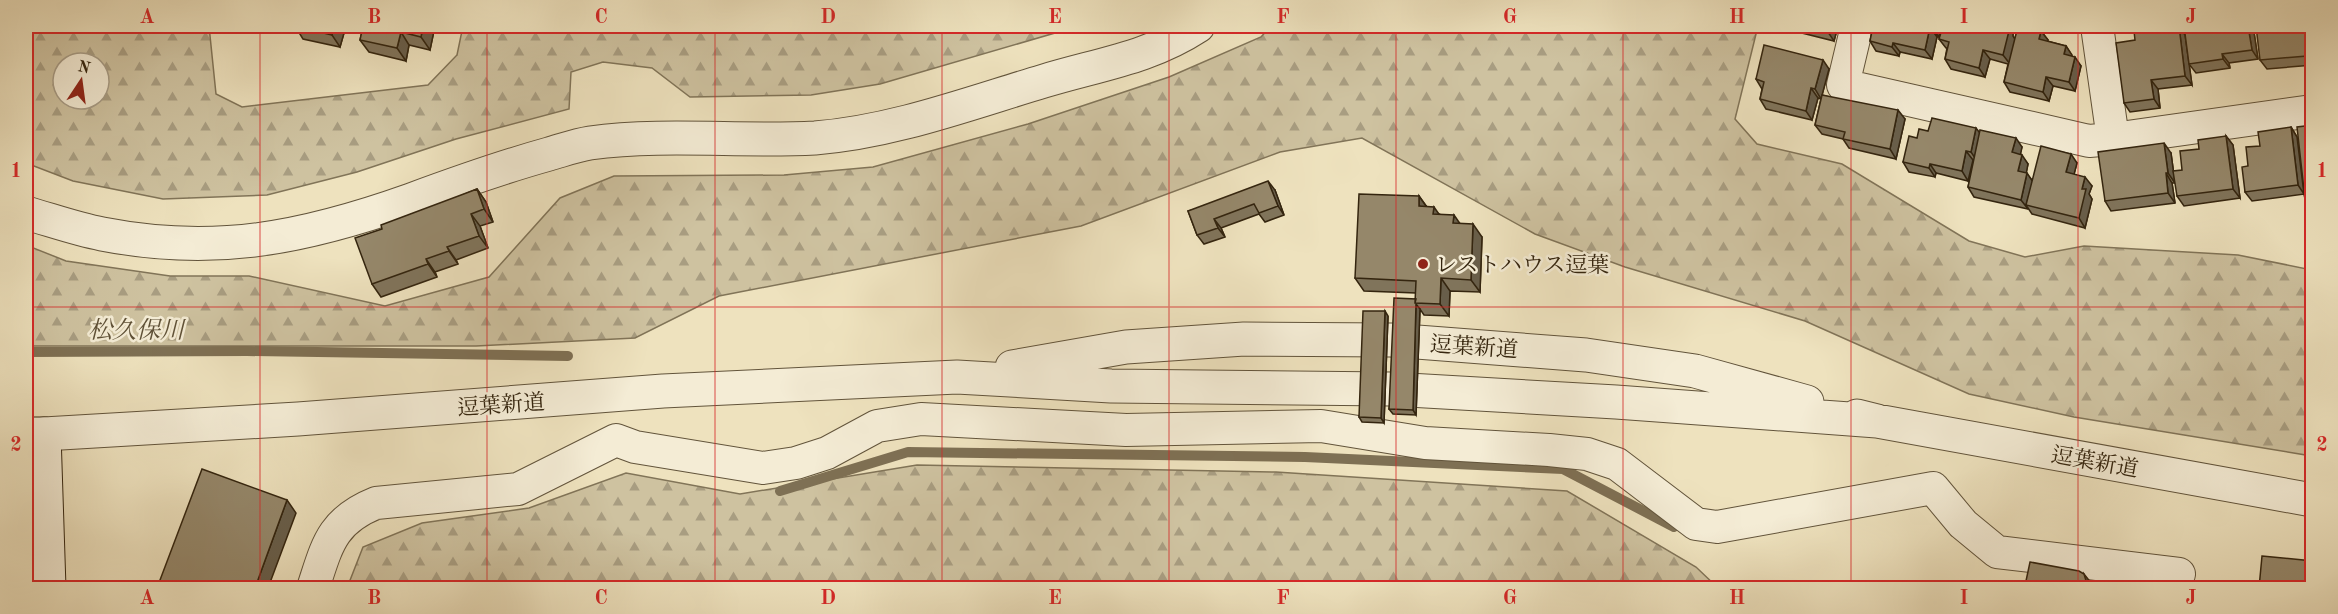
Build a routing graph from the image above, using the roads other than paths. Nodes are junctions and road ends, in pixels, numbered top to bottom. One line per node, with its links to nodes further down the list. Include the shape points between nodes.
1 (1198, 26): 6 (street, via 1157,49 880,127 819,137 657,138 588,143 478,174 364,217 288,236 221,243 155,242 99,234)
2 (1857, 26): 5 (street, via 1843,85 2089,141)
3 (2097, 26): 5 (street)
4 (2313, 111): 5 (street)
5 (2113, 139)
6 (26, 213)
7 (957, 377): 8 (street, 逗葉新道, via 1111,386 1391,389); 8 (street, 逗葉新道, via 1126,347 1244,339 1391,340 1586,355 1695,371); 9 (street, 逗葉新道, via 663,391 298,419)
8 (1877, 422): 10 (street, 逗葉新道)
9 (35, 434): 12 (street)
10 (2313, 500)
11 (2179, 573): 13 (street, via 1997,552 1963,524 1933,488 1717,527 1696,524 1617,464 1587,454 1425,443 1321,426 1126,430 921,419 877,426 827,453 763,468 656,451 616,440 518,489 376,503 340,524 332,535)
12 (49, 588)
13 (313, 588)

